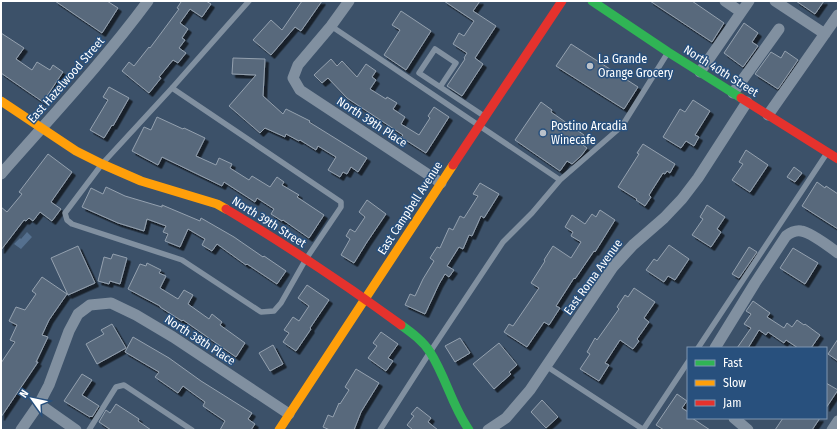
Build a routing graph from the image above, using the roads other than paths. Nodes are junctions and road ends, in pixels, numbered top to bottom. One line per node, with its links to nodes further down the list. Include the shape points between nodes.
1 (148, 1): 24 (street, East Hazelwood Street, via 97,66)
2 (249, 1): 17 (lane)
3 (349, 1): 11 (street)
4 (562, 1): 22 (street, East Campbell Avenue)
5 (592, 1): 14 (street, North 40th Street)
6 (725, 1): 9 (street)
7 (749, 1): 9 (street)
8 (775, 1): 13 (street)
9 (741, 12): 15 (street)
10 (838, 15): 13 (street)
11 (331, 26): 23 (lane); 30 (street, North 39th Place, via 298,65 293,78 300,90)
12 (778, 29): 18 (street)
13 (825, 34): 21 (street)
14 (668, 52): 15 (street, North 40th Street); 29 (lane, via 622,126)
15 (700, 72): 18 (street, North 40th Street)
16 (440, 87): 16 (lane, via 419,73 435,49 456,63); 22 (lane)
17 (172, 88): 27 (lane); 32 (lane, via 341,202)
18 (733, 93): 20 (street, North 40th Street)
19 (1, 101): 24 (street, North 39th Street)
20 (747, 102): 21 (street, North 40th Street); 38 (street, East Roma Avenue, via 698,178 664,218 633,245 613,267)
21 (768, 115): 25 (street, North 40th Street)
22 (485, 116): 23 (street, East Campbell Avenue)
23 (479, 125): 29 (lane); 30 (street, East Campbell Avenue)
24 (42, 128): 27 (street, North 39th Street, via 76,152); 28 (street, East Hazelwood Street)
25 (827, 153): 26 (street, North 40th Street); 34 (lane)
26 (838, 160)
27 (102, 164): 32 (street, North 39th Street, via 141,181 217,204); 32 (lane, via 65,212 67,220 72,224 182,260 261,312 274,311 281,303)
28 (1, 174)
29 (560, 180): 36 (lane, via 503,242)
30 (441, 183): 33 (street, East Campbell Avenue)
31 (838, 252): 35 (street, via 801,231 786,236)
32 (306, 259): 33 (street, North 39th Street)
33 (365, 299): 36 (street, North 39th Street, via 416,336); 40 (street, East Campbell Avenue)
34 (699, 347)
35 (716, 347)
36 (430, 352): 48 (lane); 49 (street, North 39th Street, via 462,420)
37 (687, 364): 51 (lane)
38 (546, 366): 50 (street, East Roma Avenue, via 506,418); 51 (lane)
39 (39, 404): 40 (street, North 38th Place, via 78,314 90,305 111,303 173,337); 43 (street); 44 (street)
40 (289, 414): 47 (street, East Campbell Avenue)
41 (735, 419): 52 (street)
42 (838, 421): 53 (street)
43 (21, 430)
44 (76, 430)
45 (89, 430): 46 (lane, via 116,387 124,385)
46 (192, 430)
47 (279, 430)
48 (380, 430)
49 (470, 430)
50 (488, 430)
51 (644, 430)
52 (748, 430)
53 (832, 430)

